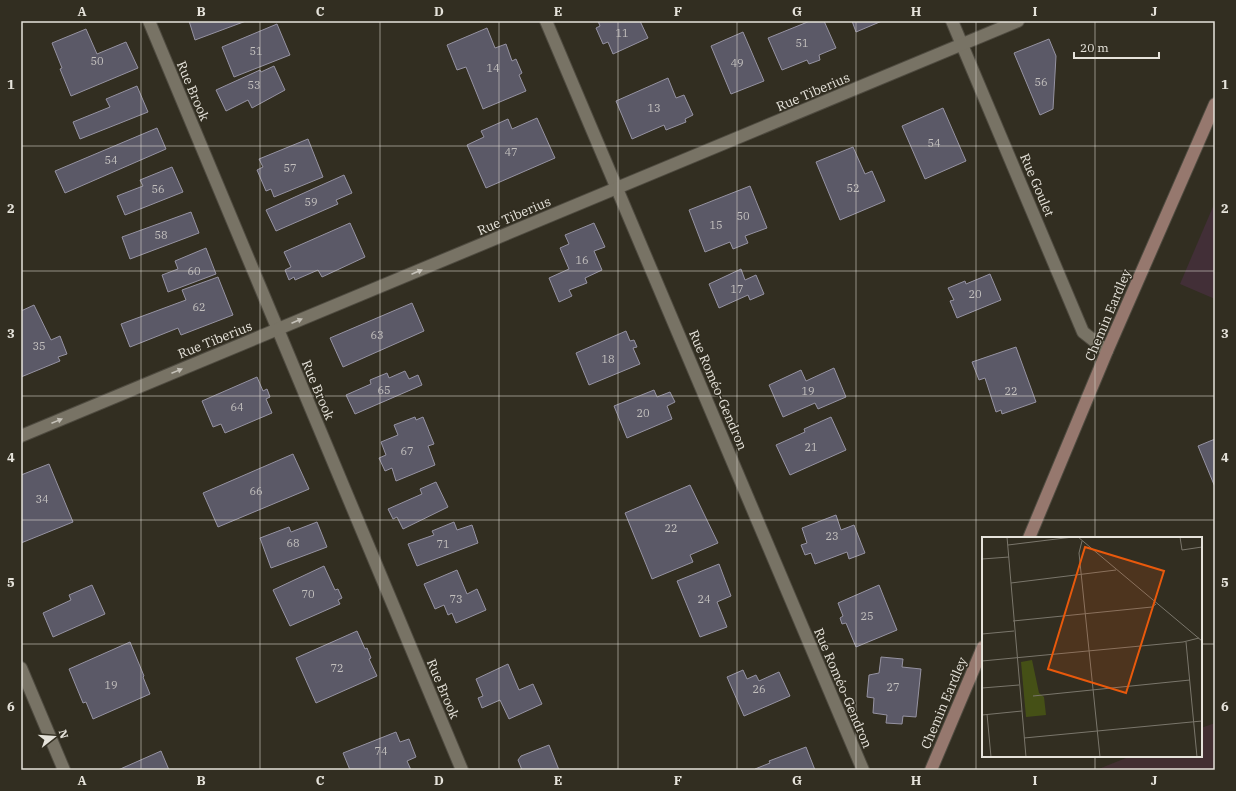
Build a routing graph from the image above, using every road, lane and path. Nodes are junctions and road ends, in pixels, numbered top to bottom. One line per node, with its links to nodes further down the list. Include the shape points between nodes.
1 (149, 21): 8 (street, Rue Brook)
2 (546, 21): 7 (street, Rue Roméo-Gendron)
3 (952, 21): 5 (street, Rue Goulet)
4 (1018, 21): 5 (street, Rue Tiberius)
5 (963, 44): 7 (street, Rue Tiberius); 9 (street, Rue Goulet, via 1083,332)
6 (1215, 104): 9 (main road, Chemin Eardley)
7 (618, 188): 8 (street, Rue Tiberius, one-way to 7); 16 (street, Rue Roméo-Gendron)
8 (278, 330): 10 (street, Rue Tiberius, one-way to 8); 15 (street, Rue Brook)
9 (1107, 351): 11 (main road, Chemin Eardley)
10 (21, 436)
11 (1029, 537)
12 (982, 649): 17 (main road, Chemin Eardley)
13 (21, 668): 14 (street)
14 (64, 770)
15 (462, 770)
16 (862, 770)
17 (931, 770)

